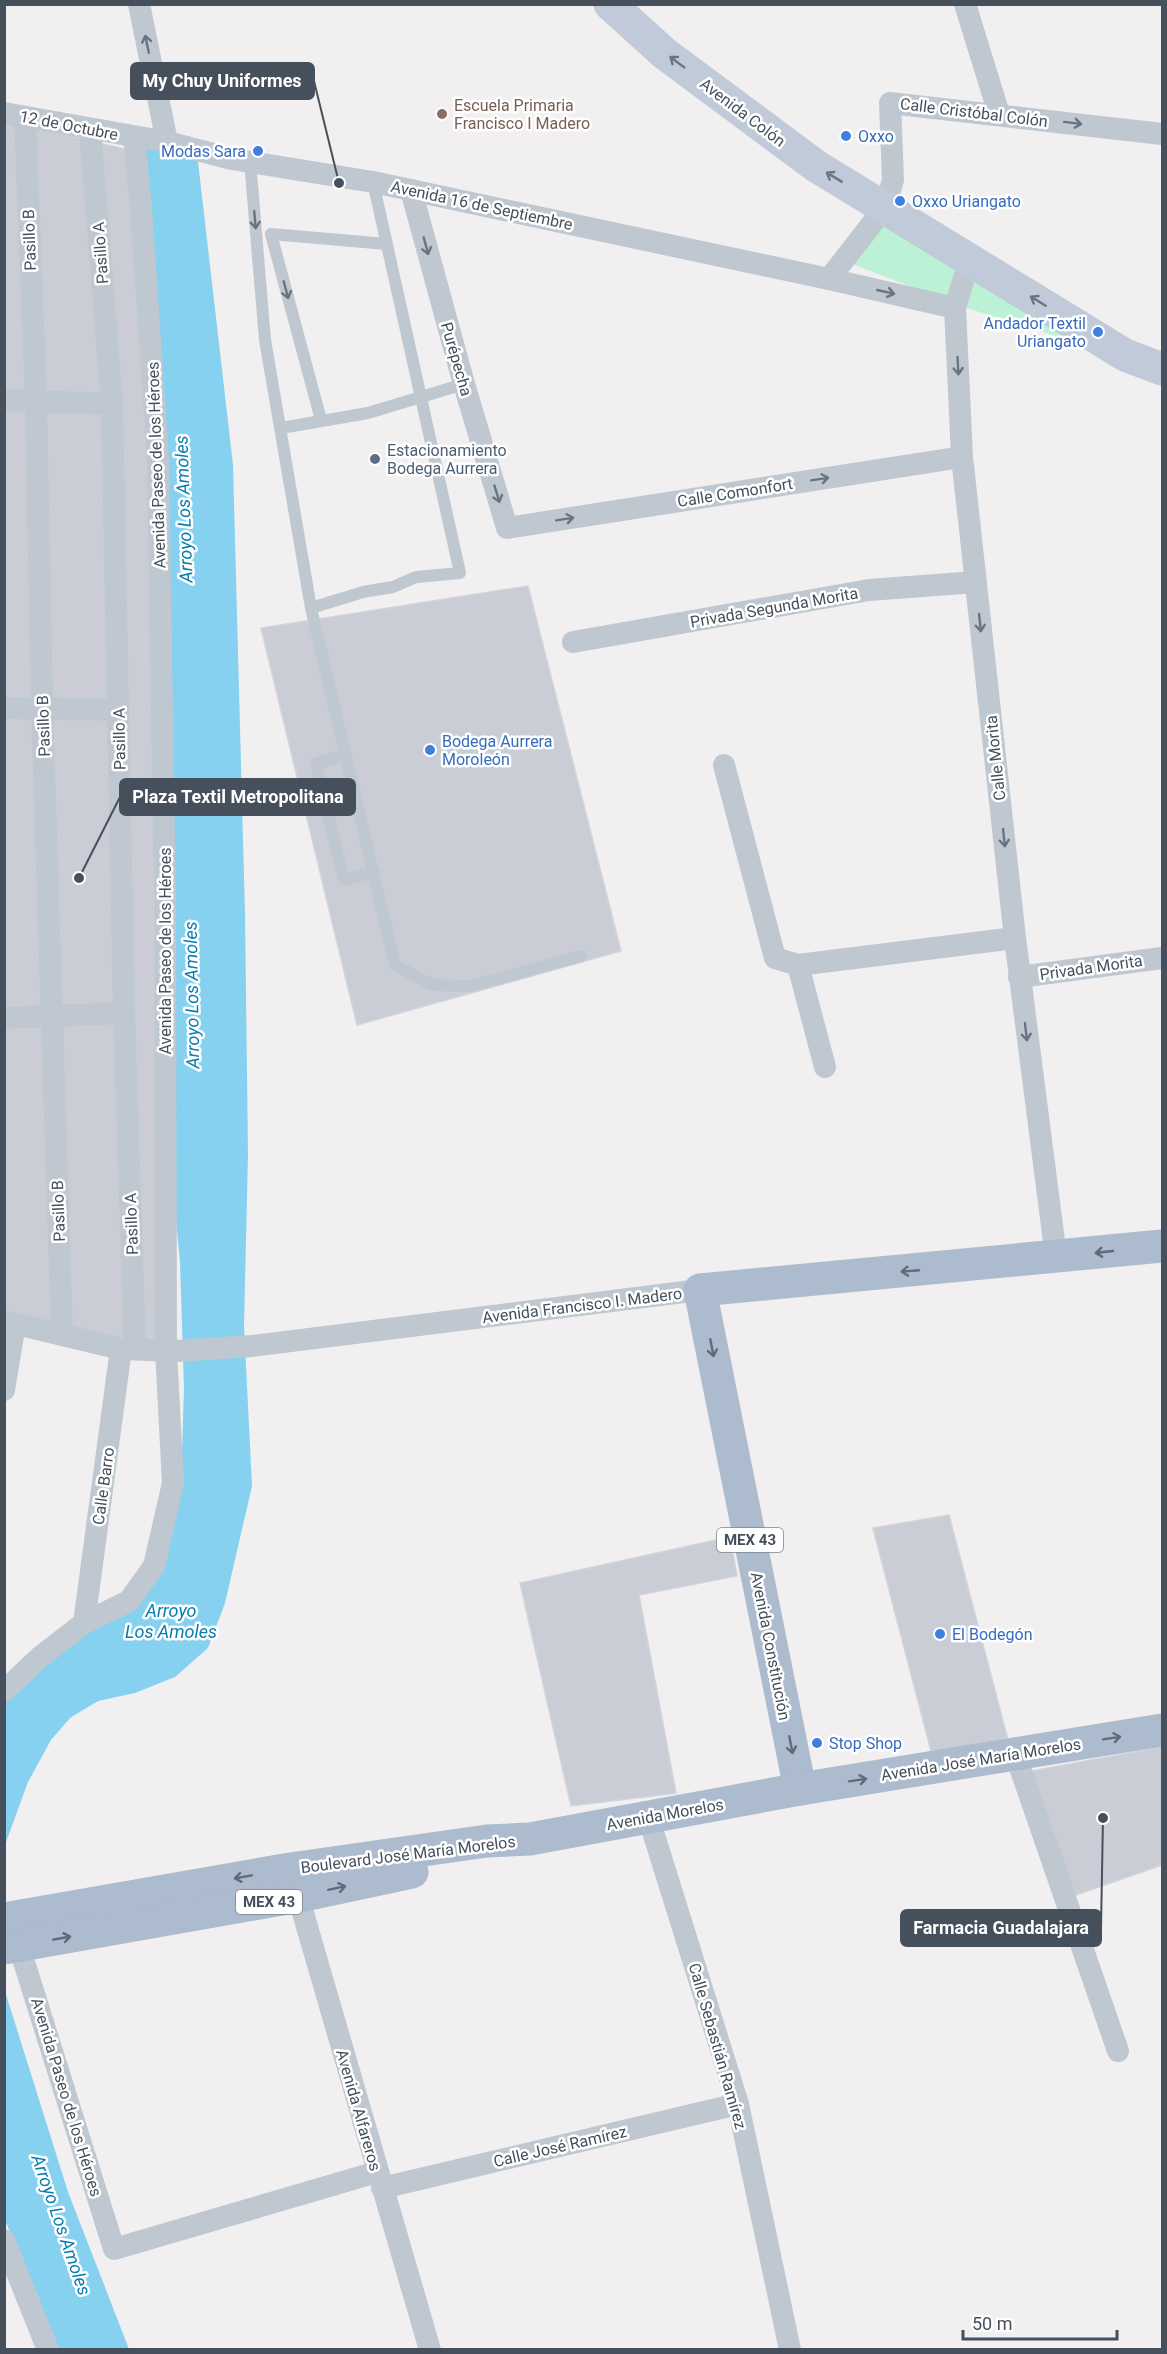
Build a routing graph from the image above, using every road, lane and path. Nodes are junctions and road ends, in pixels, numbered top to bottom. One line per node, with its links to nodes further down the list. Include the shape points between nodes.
1 (139, 4): 9 (street, one-way to 1)
2 (609, 4): 13 (street, Avenida Colón, one-way to 2, via 816,166 664,53)
3 (965, 4): 4 (street)
4 (999, 114): 7 (street, Calle Cristóbal Colón, one-way to 7); 13 (street, Calle Cristóbal Colón, via 890,103 893,180)
5 (15, 115): 6 (street, 12 de Octubre); 22 (street, Pasillo B)
6 (90, 129): 8 (street, 12 de Octubre); 23 (street, Pasillo A)
7 (1162, 134)
8 (134, 137): 9 (street, Avenida 16 de Septiembre); 52 (street, Avenida Paseo de los Héroes, via 158,459)
9 (167, 142): 10 (street, Avenida 16 de Septiembre)
10 (250, 161): 11 (street, Avenida 16 de Septiembre); 25 (lane, one-way to 25, via 265,340)
11 (373, 182): 12 (street, Avenida 16 de Septiembre); 14 (lane)
12 (411, 189): 16 (street, Avenida 16 de Septiembre); 19 (street, Purépecha, one-way to 19)
13 (885, 207): 15 (street); 16 (street)
14 (387, 244): 20 (lane); 24 (lane, one-way to 24, via 271,234)
15 (970, 258): 17 (street, Calle Morita); 18 (street, one-way to 15, via 1125,355)
16 (829, 279): 17 (street, Avenida 16 de Septiembre, one-way to 17)
17 (955, 308): 26 (street, Calle Morita, one-way to 26)
18 (1162, 369)
19 (464, 384): 20 (lane); 27 (street, Purépecha, one-way to 27)
20 (420, 396): 24 (lane, via 368,413); 29 (lane, via 460,573 416,577 393,587)
21 (4, 400): 22 (street)
22 (36, 401): 23 (street); 32 (street, Pasillo B)
23 (112, 404): 33 (street, Pasillo A)
24 (321, 420): 25 (lane)
25 (281, 428): 29 (lane)
26 (962, 457): 27 (street, Calle Comonfort, one-way to 26); 28 (street, Calle Morita)
27 (507, 528)
28 (976, 582): 30 (street, Privada Segunda Morita, via 869,590); 37 (street, Calle Morita, one-way to 37)
29 (311, 608): 34 (lane)
30 (573, 642)
31 (4, 708): 32 (street)
32 (42, 708): 33 (street); 43 (street, Pasillo B)
33 (118, 710): 42 (street, Pasillo A)
34 (346, 754): 36 (lane); 36 (lane, via 316,764 344,880)
35 (724, 765): 40 (street, via 775,958)
36 (374, 872): 38 (lane, via 395,964 432,985 471,986)
37 (1015, 938): 40 (street); 41 (street, Calle Morita)
38 (581, 956)
39 (1162, 958): 41 (street, Privada Morita)
40 (798, 965): 45 (street)
41 (1019, 977): 47 (street, Calle Morita, one-way to 47)
42 (124, 1013): 43 (street); 51 (street, Pasillo A)
43 (53, 1015): 44 (street); 50 (street, Pasillo B)
44 (4, 1018)
45 (825, 1067)
46 (1162, 1246): 47 (main road, Avenida Francisco I. Madero, one-way to 47)
47 (1056, 1257): 48 (main road, Avenida Francisco I. Madero, one-way to 48)
48 (700, 1290): 52 (street, Avenida Francisco I. Madero, via 252,1346); 58 (main road, Avenida Constitución / MEX 43, one-way to 58)
49 (10, 1322): 50 (street, Avenida Francisco I. Madero); 53 (street)
50 (62, 1335): 51 (street, Avenida Francisco I. Madero)
51 (128, 1349): 52 (street, Avenida Francisco I. Madero); 54 (street, Calle Barro)
52 (171, 1351): 54 (street, Avenida Paseo de los Héroes, via 173,1483 154,1566 129,1601)
53 (4, 1390)
54 (84, 1623): 55 (street, Avenida Paseo de los Héroes)
55 (4, 1691)
56 (1162, 1730): 57 (main road, Avenida José María Morelos / MEX 43, one-way to 56)
57 (1016, 1753): 58 (main road, Avenida José María Morelos / MEX 43, one-way to 57); 63 (street)
58 (800, 1789): 59 (main road, Avenida Morelos / MEX 43)
59 (648, 1816): 60 (main road, Avenida Morelos / MEX 43); 64 (street, Calle Sebastián Ramírez)
60 (530, 1839): 61 (main road, Boulevard José María Morelos / MEX 43, via 493,1854)
61 (295, 1883): 62 (main road, Boulevard José María Morelos / MEX 43); 65 (street, Avenida Alfareros)
62 (10, 1938): 67 (street, Avenida Paseo de los Héroes)
63 (1118, 2051)
64 (738, 2104): 65 (street, Calle José Ramírez); 70 (street, Calle Sebastián Ramírez)
65 (379, 2180): 67 (street, Calle José Ramírez); 69 (street, Avenida Alfareros)
66 (4, 2240): 68 (street)
67 (114, 2249)
68 (48, 2349)
69 (430, 2349)
70 (790, 2349)

